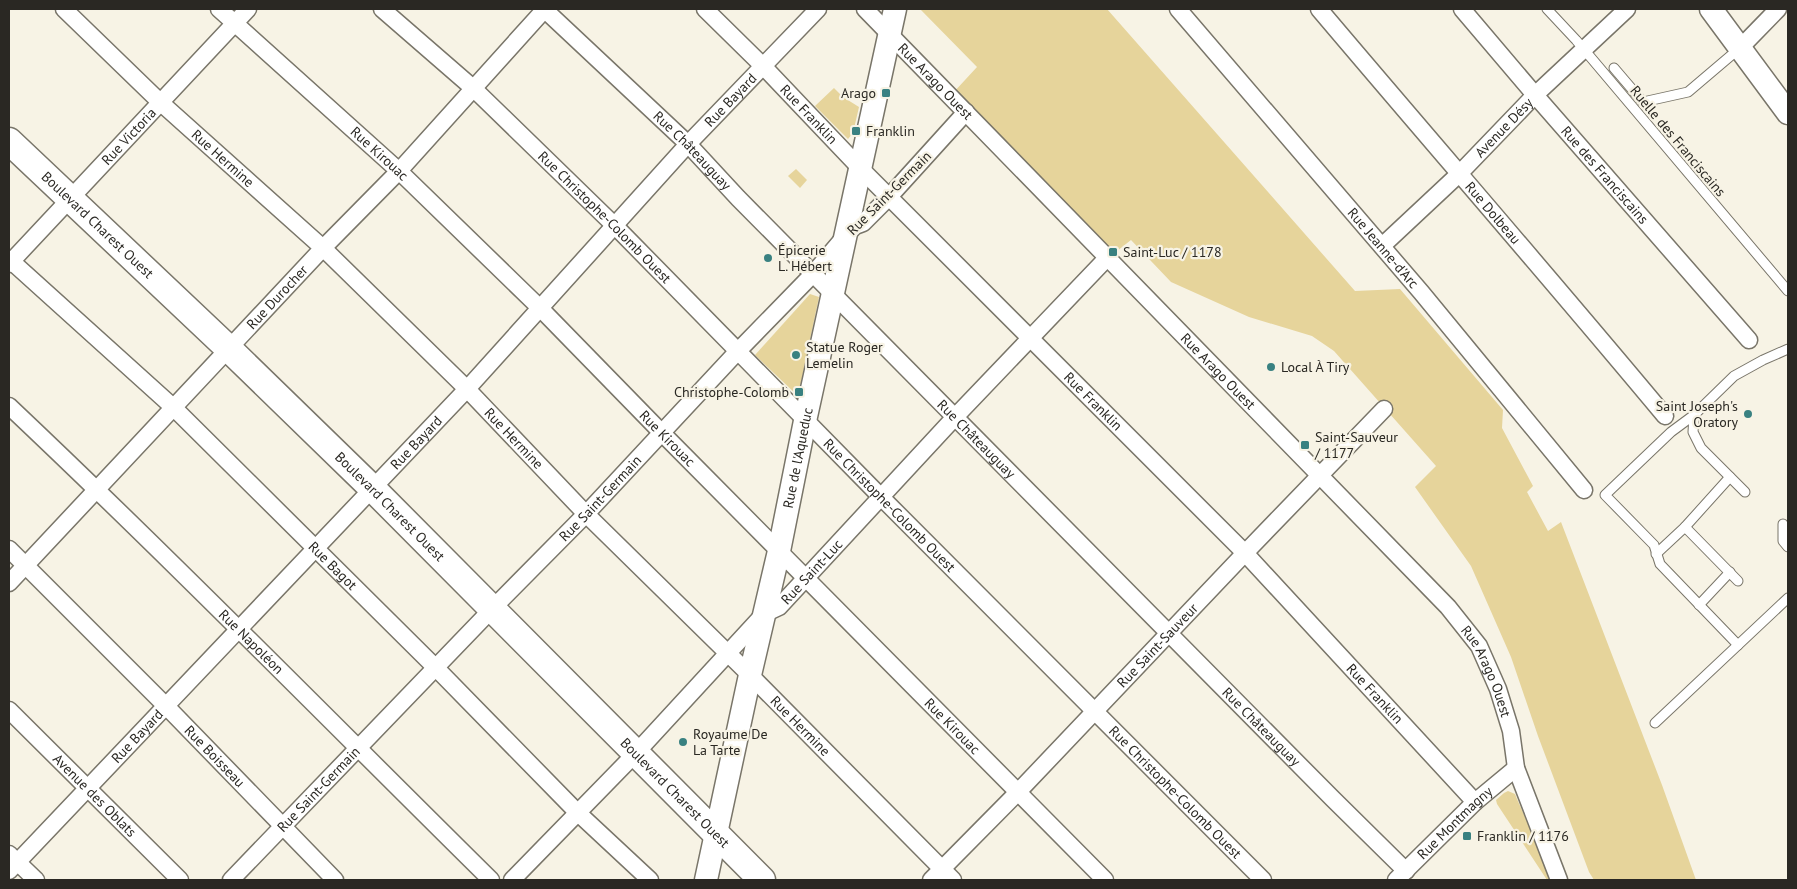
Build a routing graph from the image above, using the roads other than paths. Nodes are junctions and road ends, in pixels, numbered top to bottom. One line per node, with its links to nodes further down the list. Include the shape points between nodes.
1 (64, 9): 25 (street, Rue Hermine)
2 (219, 9): 17 (street, Rue Kirouac)
3 (248, 9): 17 (street, Rue Victoria)
4 (382, 9): 23 (street, Rue Christophe-Colomb Ouest)
5 (545, 9): 23 (street, Rue Durocher); 29 (street, Rue Châteauguay)
6 (705, 9): 21 (street, Rue Franklin)
7 (818, 9): 21 (street, Rue Bayard)
8 (865, 9): 18 (street, Rue Arago Ouest)
9 (895, 9): 18 (street, Rue de l'Aqueduc)
10 (1178, 9): 37 (street, Rue Jeanne-d'Arc)
11 (1319, 9): 32 (street, Rue Dolbeau)
12 (1462, 9): 24 (street, Rue des Franciscains)
13 (1547, 9): 20 (lane, Ruelle des Franciscains)
14 (1627, 9): 20 (street, Avenue Désy)
15 (1711, 9): 19 (street)
16 (1778, 9): 19 (street)
17 (234, 23): 25 (street, Rue Victoria); 31 (street, Rue Kirouac)
18 (890, 34): 26 (street, Rue Arago Ouest); 30 (street, Rue de l'Aqueduc)
19 (1741, 47): 22 (lane, via 1688,92 1643,102); 27 (street)
20 (1584, 50): 24 (street, Avenue Désy); 42 (lane, Ruelle des Franciscains)
21 (764, 67): 29 (street, Rue Bayard); 30 (street, Rue Franklin)
22 (1614, 68)
23 (473, 88): 31 (street, Rue Durocher); 35 (street, Rue Christophe-Colomb Ouest)
24 (1535, 95): 32 (street, Avenue Désy); 46 (street, Rue des Franciscains)
25 (160, 102): 34 (street, Rue Victoria); 38 (street, Rue Hermine)
26 (966, 112): 33 (street, Rue Saint-Germain); 39 (street, Rue Arago Ouest)
27 (1788, 113)
28 (9, 141): 34 (main road, Boulevard Charest Ouest)
29 (688, 144): 35 (street, Rue Bayard); 41 (street, Rue Châteauguay)
30 (860, 168): 33 (street, Rue Franklin); 36 (street, Rue de l'Aqueduc)
31 (399, 171): 38 (street, Rue Durocher); 44 (street, Rue Kirouac)
32 (1459, 174): 37 (street, Avenue Désy); 55 (street, Rue Dolbeau)
33 (889, 197): 36 (street, Rue Saint-Germain); 45 (street, Rue Franklin)
34 (71, 199): 40 (street, Rue Victoria); 47 (main road, Boulevard Charest Ouest)
35 (615, 226): 44 (street, Rue Bayard); 49 (street, Rue Christophe-Colomb Ouest)
36 (847, 234): 41 (street, Rue Saint-Germain); 43 (street, Rue de l'Aqueduc)
37 (1382, 246): 63 (street, Rue Jeanne-d'Arc)
38 (323, 248): 47 (street, Rue Durocher); 50 (street, Rue Hermine)
39 (1107, 258): 45 (street, Rue Saint-Luc); 59 (street, Rue Arago Ouest)
40 (10, 262): 52 (street, Rue Bagot)
41 (813, 274): 43 (street, Rue Châteauguay); 49 (street, Rue Saint-Germain)
42 (1788, 291)
43 (833, 294): 56 (street, Rue Châteauguay); 57 (street, Rue de l'Aqueduc)
44 (539, 307): 50 (street, Rue Bayard); 58 (street, Rue Kirouac)
45 (1031, 338): 56 (street, Rue Saint-Luc); 73 (street, Rue Franklin)
46 (1749, 340)
47 (229, 349): 52 (street, Rue Durocher); 61 (main road, Boulevard Charest Ouest)
48 (1788, 349): 54 (lane, via 1734,376)
49 (737, 352): 57 (street, Rue Christophe-Colomb Ouest); 58 (street, Rue Saint-Germain)
50 (467, 389): 61 (street, Rue Bayard); 66 (street, Rue Hermine)
51 (9, 406): 62 (street, Rue Napoléon)
52 (174, 407): 62 (street, Rue Durocher); 70 (street, Rue Bagot)
53 (1384, 409): 59 (street, Rue Saint-Sauveur)
54 (1694, 415): 60 (lane, via 1692,432 1701,448); 74 (lane, via 1671,432 1605,495 1654,545)
55 (1665, 416)
56 (955, 417): 65 (street, Rue Saint-Luc); 85 (street, Rue Châteauguay)
57 (805, 421): 65 (street, Rue Christophe-Colomb Ouest); 72 (street, Rue de l'Aqueduc)
58 (661, 432): 66 (street, Rue Saint-Germain); 72 (street, Rue Kirouac)
59 (1320, 476): 73 (street, Rue Saint-Sauveur); 96 (street, Rue Arago Ouest, via 1448,607 1479,646 1498,689)
60 (1730, 477): 64 (lane); 68 (lane)
61 (372, 488): 70 (street, Rue Bayard); 82 (main road, Boulevard Charest Ouest)
62 (97, 489): 75 (street, Rue Durocher); 84 (street, Rue Napoléon)
63 (1584, 490)
64 (1745, 492)
65 (881, 497): 77 (street, Rue Saint-Luc); 92 (street, Rue Christophe-Colomb Ouest)
66 (586, 514): 82 (street, Rue Saint-Germain); 87 (street, Rue Hermine)
67 (1783, 524): 69 (lane, via 1783,541)
68 (1685, 528): 74 (lane); 76 (lane)
69 (1788, 547)
70 (315, 548): 84 (street, Rue Bayard); 88 (street, Rue Bagot)
71 (9, 549): 75 (street, Rue Boisseau)
72 (779, 551): 77 (street, Rue Kirouac); 83 (street, Rue de l'Aqueduc)
73 (1245, 553): 85 (street, Rue Saint-Sauveur); 99 (street, Rue Franklin)
74 (1656, 554): 81 (lane, via 1660,564)
75 (25, 565): 79 (street, Rue Durocher); 90 (street, Rue Boisseau)
76 (1730, 572): 78 (lane); 81 (lane)
77 (805, 577): 83 (street, Rue Saint-Luc, via 779,607); 98 (street, Rue Kirouac)
78 (1738, 581)
79 (9, 583)
80 (1788, 598): 86 (lane)
81 (1699, 605): 86 (lane)
82 (492, 608): 88 (street, Rue Saint-Germain); 95 (main road, Boulevard Charest Ouest)
83 (764, 614): 87 (street, Rue Saint-Luc); 89 (street, Rue de l'Aqueduc)
84 (239, 628): 90 (street, Rue Bayard); 94 (street, Rue Napoléon)
85 (1170, 634): 92 (street, Rue Saint-Sauveur); 104 (street, Rue Châteauguay)
86 (1738, 645): 93 (lane)
87 (728, 654): 89 (street, Rue Hermine); 95 (street, Rue Saint-Luc)
88 (436, 668): 94 (street, Rue Saint-Germain); 100 (street, Rue Bagot)
89 (750, 674): 102 (street, Rue de l'Aqueduc); 105 (street, Rue Hermine)
90 (166, 706): 97 (street, Rue Bayard); 101 (street, Rue Boisseau)
91 (9, 710): 97 (street, Avenue des Oblats)
92 (1094, 712): 98 (street, Rue Saint-Sauveur); 116 (street, Rue Christophe-Colomb Ouest)
93 (1655, 723)
94 (358, 748): 101 (street, Rue Saint-Germain); 110 (street, Rue Napoléon)
95 (636, 754): 100 (street, Rue Saint-Luc); 102 (main road, Boulevard Charest Ouest)
96 (1516, 768): 99 (street, Rue Montmagny); 117 (street, Rue Arago Ouest)
97 (88, 788): 103 (street, Rue Bayard); 107 (street, Avenue des Oblats)
98 (1018, 792): 105 (street, Rue Saint-Sauveur); 115 (street, Rue Kirouac)
99 (1475, 802): 104 (street, Rue Montmagny)
100 (577, 812): 111 (street, Rue Saint-Luc); 112 (street, Rue Bagot)
101 (283, 828): 108 (street, Rue Saint-Germain); 109 (street, Rue Boisseau)
102 (716, 834): 113 (street, Rue de l'Aqueduc); 114 (main road, Boulevard Charest Ouest)
103 (12, 862): 106 (street)
104 (1401, 876)
105 (942, 877)
106 (36, 880)
107 (180, 880)
108 (231, 880)
109 (335, 880)
110 (491, 880)
111 (512, 880)
112 (650, 880)
113 (706, 880)
114 (762, 880)
115 (1105, 880)
116 (1263, 880)
117 (1559, 880)

